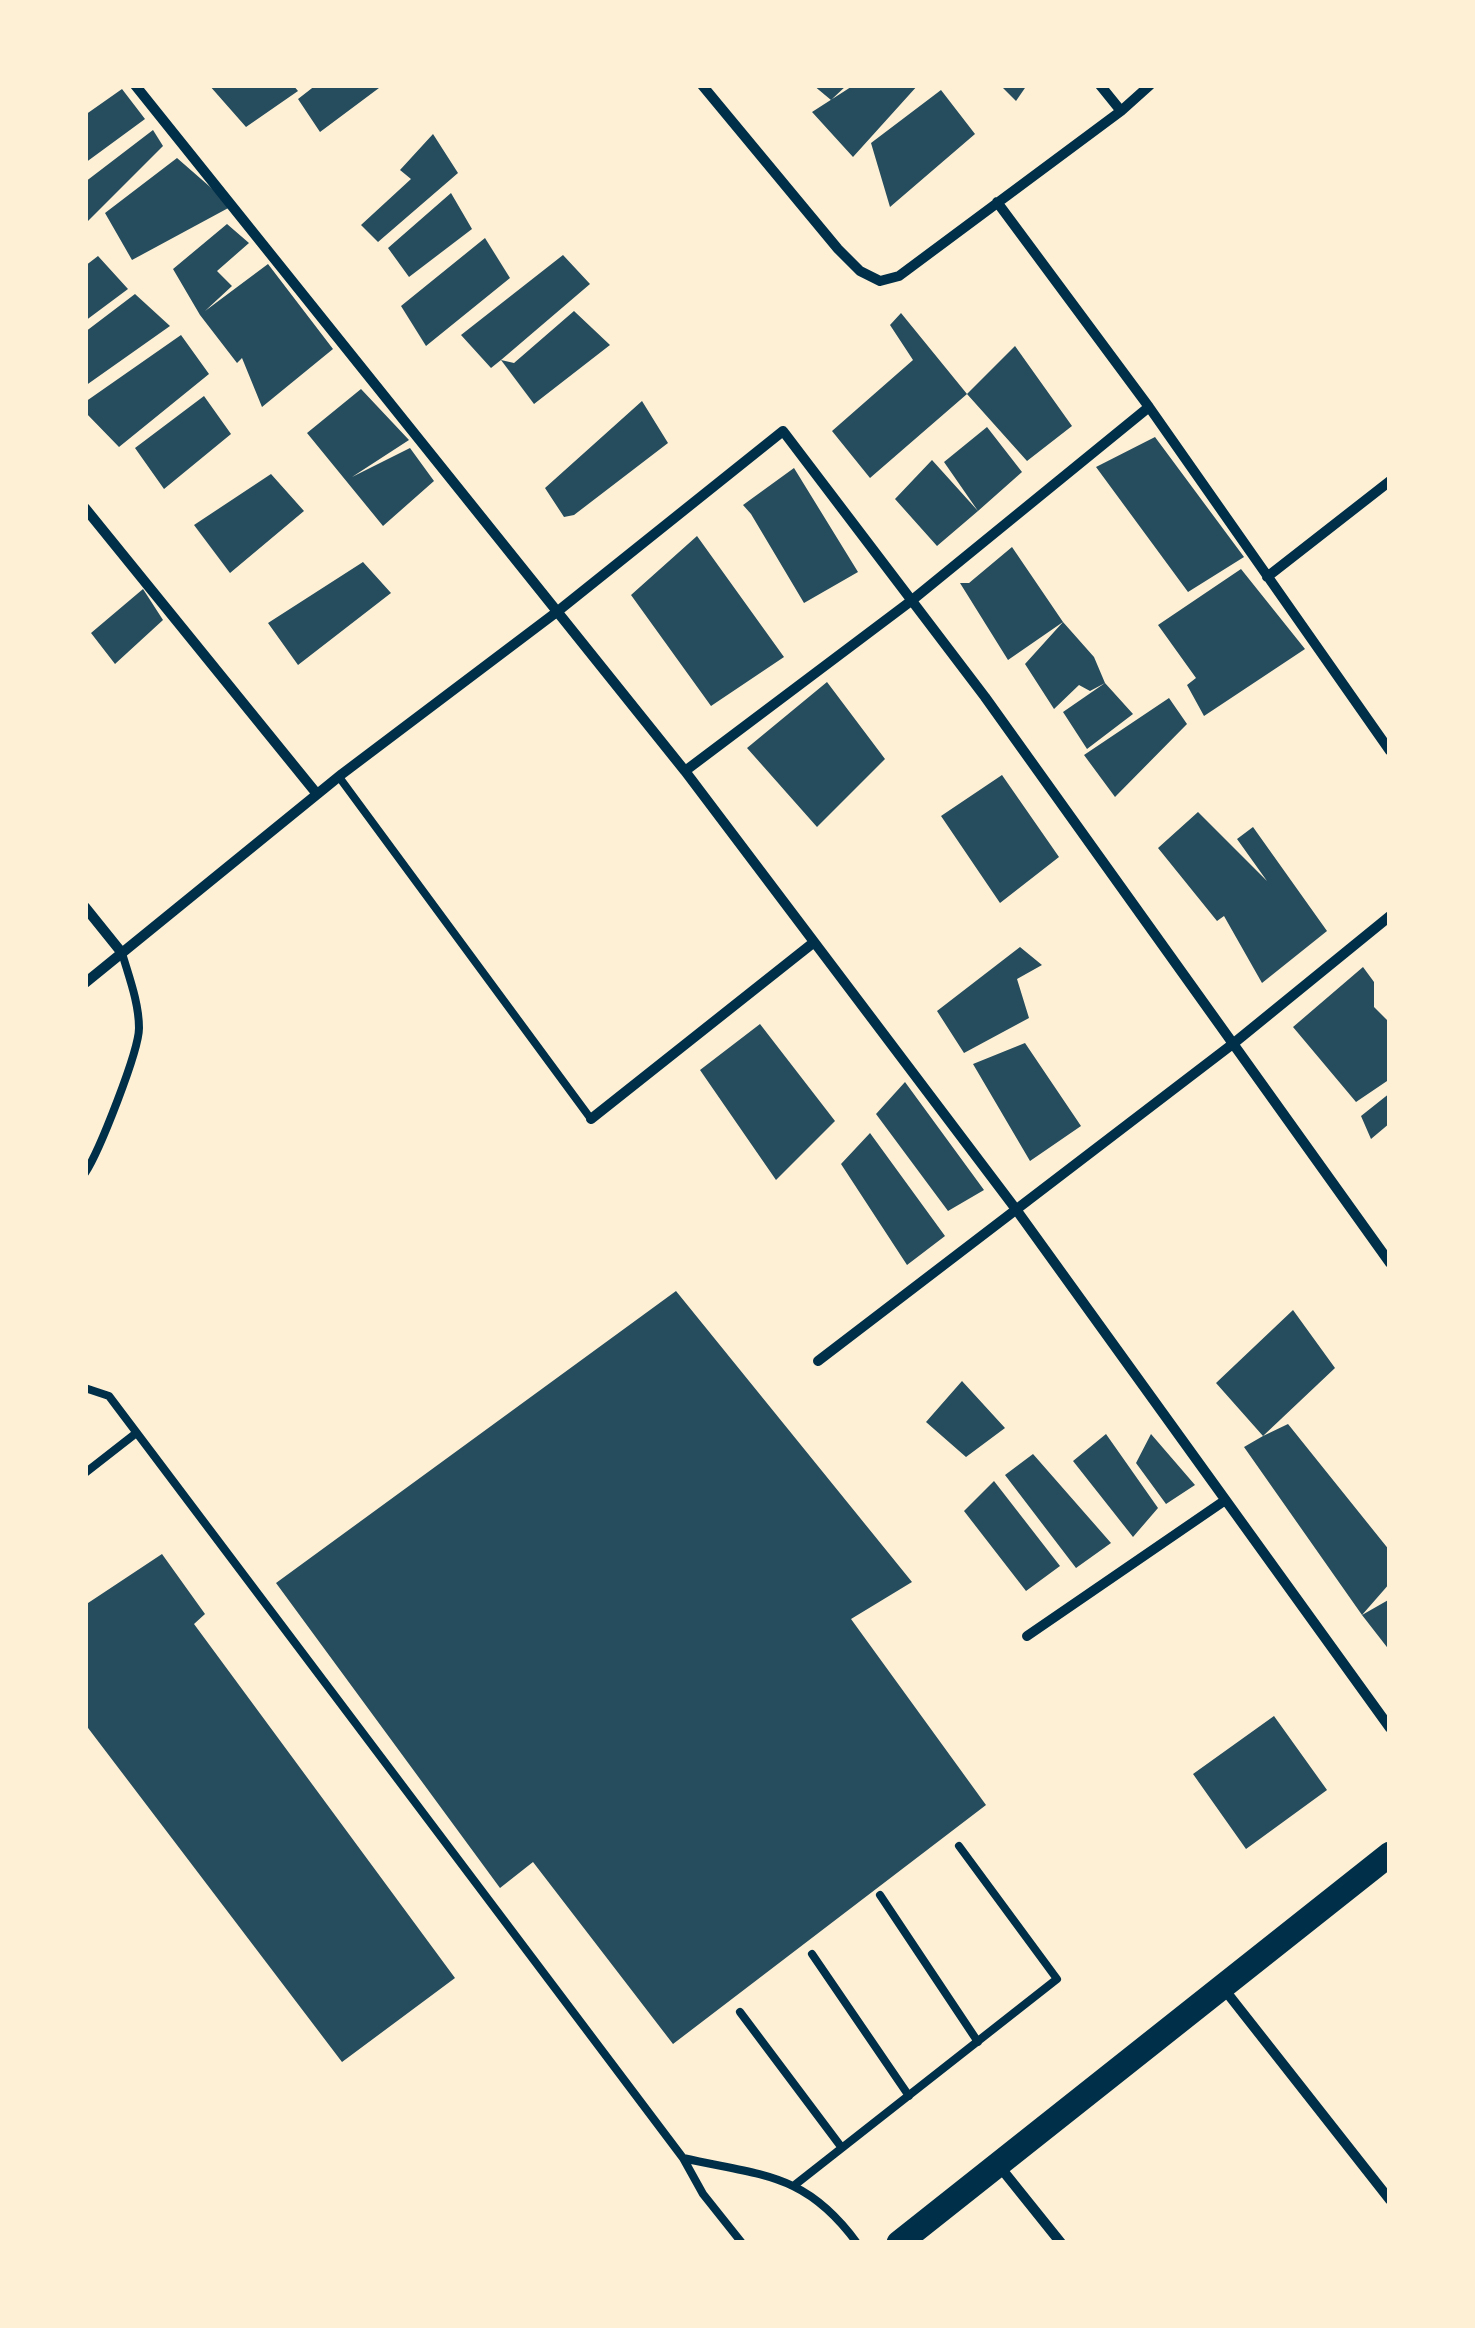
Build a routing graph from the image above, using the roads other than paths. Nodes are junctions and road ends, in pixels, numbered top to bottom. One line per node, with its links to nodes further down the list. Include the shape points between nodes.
1 (135, 85): 12 (street)
2 (702, 85): 6 (street, via 838,249 880,281 899,276)
3 (1100, 85): 5 (street)
4 (1150, 85): 5 (street)
5 (1121, 111): 6 (street)
6 (997, 202): 7 (street)
7 (1149, 407): 10 (street); 11 (street)
8 (1390, 481): 10 (street)
9 (85, 508): 16 (street)
10 (1267, 577): 13 (street)
11 (911, 601): 12 (street, via 783,431); 14 (street); 22 (street)
12 (558, 611): 14 (street); 15 (street)
13 (1390, 751)
14 (685, 771): 19 (street)
15 (338, 777): 16 (street); 23 (lane)
16 (317, 794): 20 (street)
17 (85, 907): 20 (street)
18 (1390, 916): 22 (street)
19 (813, 943): 23 (street); 25 (street)
20 (122, 953): 21 (street); 24 (lane, via 140,1032)
21 (85, 983)
22 (1234, 1043): 25 (street); 26 (street)
23 (591, 1118)
24 (85, 1173)
25 (1015, 1208): 27 (street); 31 (street)
26 (1390, 1263)
27 (818, 1361)
28 (85, 1388): 29 (lane, via 109,1396)
29 (135, 1434): 30 (lane); 43 (lane)
30 (85, 1473)
31 (1224, 1502): 32 (street); 33 (street)
32 (1027, 1636)
33 (1390, 1728)
34 (959, 1846): 40 (lane, via 1057,1979)
35 (1390, 1854): 38 (main road)
36 (880, 1896): 40 (lane)
37 (812, 1954): 41 (lane)
38 (1222, 1988): 44 (main road); 46 (street)
39 (740, 2012): 42 (lane)
40 (978, 2042): 41 (lane)
41 (909, 2096): 42 (lane)
42 (842, 2148): 45 (lane)
43 (683, 2158): 45 (lane); 47 (lane)
44 (1000, 2166): 49 (main road); 50 (street)
45 (796, 2184): 48 (lane, via 822,2202)
46 (1390, 2200)
47 (742, 2243)
48 (856, 2243)
49 (899, 2243)
50 (1061, 2243)

